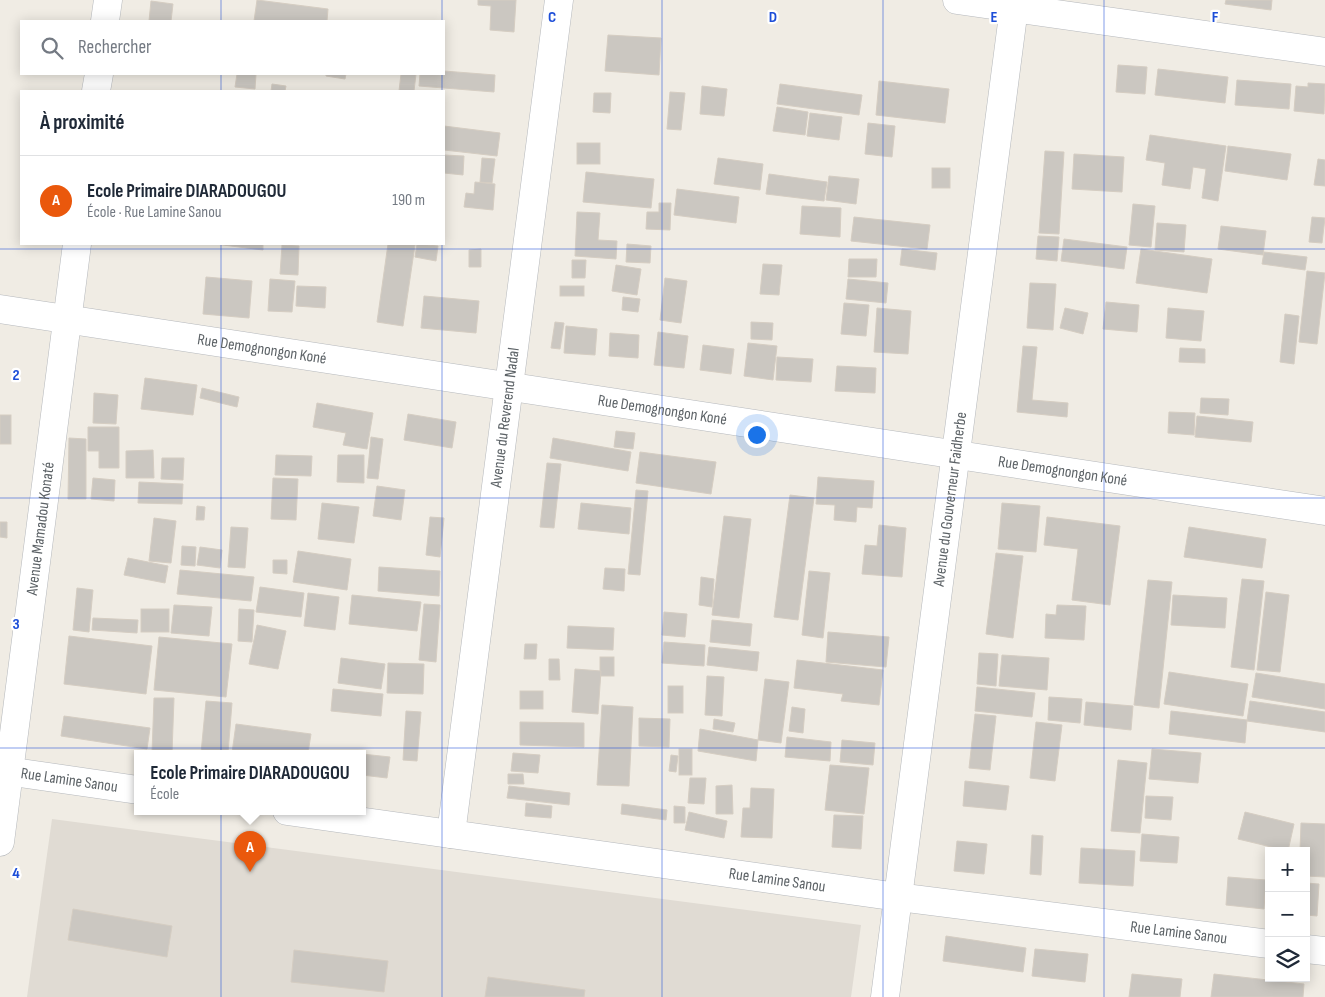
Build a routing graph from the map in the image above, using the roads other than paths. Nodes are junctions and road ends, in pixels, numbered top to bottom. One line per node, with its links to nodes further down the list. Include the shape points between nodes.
1 (108, 0): 5 (street)
2 (559, 0): 12 (street, Avenue du Reverend Nadal)
3 (957, 0): 4 (street)
4 (1014, 4): 6 (street); 13 (street, Avenue du Gouverneur Faidherbe)
5 (105, 20)
6 (1325, 52)
7 (98, 75): 8 (street)
8 (96, 90)
9 (77, 245): 11 (street, Avenue Mamadou Konaté)
10 (0, 310): 11 (street, Rue Demognongon Koné)
11 (67, 320): 12 (street, Rue Demognongon Koné); 15 (street, Avenue Mamadou Konaté)
12 (509, 386): 13 (street, Rue Demognongon Koné); 18 (street, Avenue du Reverend Nadal)
13 (955, 454): 14 (street, Rue Demognongon Koné); 20 (street, Avenue du Gouverneur Faidherbe)
14 (1325, 511)
15 (4, 771): 16 (street, Rue Lamine Sanou); 19 (street, Avenue Mamadou Konaté)
16 (134, 789)
17 (316, 815): 18 (street, Rue Lamine Sanou)
18 (451, 834): 20 (street, Rue Lamine Sanou)
19 (0, 842)
20 (898, 897): 21 (street, Rue Lamine Sanou); 24 (street, Avenue du Gouverneur Faidherbe)
21 (1265, 943)
22 (1310, 949): 23 (street)
23 (1325, 951)
24 (885, 997)

